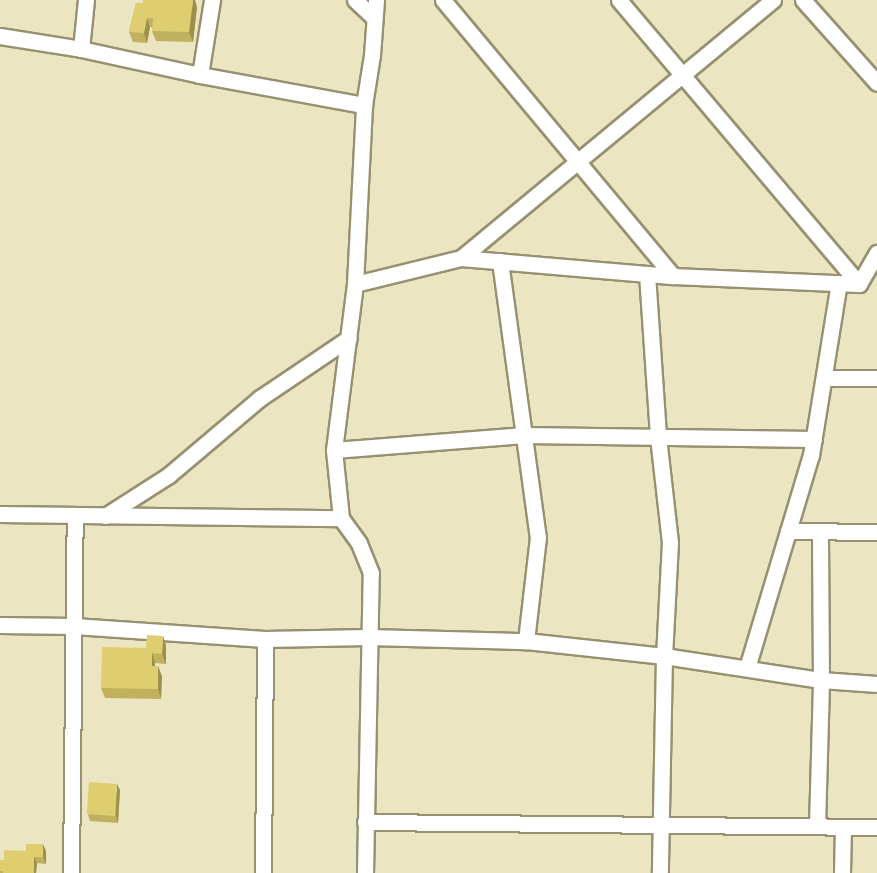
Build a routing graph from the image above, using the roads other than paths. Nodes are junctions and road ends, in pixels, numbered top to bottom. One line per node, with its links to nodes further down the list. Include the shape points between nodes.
1 (86, 0): 11 (street)
2 (212, 0): 12 (street)
3 (355, 0): 9 (street)
4 (376, 0): 9 (street)
5 (443, 0): 16 (street)
6 (619, 0): 13 (street)
7 (773, 0): 13 (street)
8 (803, 0): 14 (street)
9 (373, 17): 15 (street)
10 (0, 36): 11 (street)
11 (81, 50): 12 (street)
12 (200, 75): 15 (street)
13 (682, 75): 16 (street); 24 (street)
14 (877, 83)
15 (364, 105): 23 (street)
16 (578, 161): 18 (street); 21 (street)
17 (877, 253): 24 (street)
18 (461, 258): 19 (street); 23 (street)
19 (500, 261): 20 (street); 28 (street)
20 (647, 274): 21 (street); 29 (street)
21 (673, 276): 22 (street)
22 (840, 283): 24 (street); 26 (street)
23 (356, 284): 25 (street)
24 (859, 284)
25 (349, 338): 31 (street); 34 (street, via 260,398 169,475)
26 (825, 378): 27 (street); 30 (street)
27 (877, 378)
28 (524, 435): 29 (street); 31 (street); 43 (street, via 538,537)
29 (658, 437): 30 (street); 44 (street, via 670,542)
30 (814, 439): 36 (street)
31 (334, 450): 35 (street)
32 (0, 514): 33 (street)
33 (75, 515): 34 (street); 40 (street)
34 (105, 516): 35 (street)
35 (342, 518): 41 (street, via 359,543 370,573)
36 (788, 531): 37 (street); 45 (street)
37 (820, 531): 38 (street); 46 (street)
38 (877, 532)
39 (0, 626): 40 (street)
40 (74, 626): 42 (street); 53 (street)
41 (368, 637): 42 (street); 43 (street); 48 (street)
42 (265, 639): 54 (street)
43 (526, 641): 44 (street)
44 (664, 656): 45 (street); 49 (street)
45 (747, 668): 46 (street)
46 (821, 680): 47 (street); 50 (street)
47 (877, 684)
48 (365, 822): 49 (street); 55 (street)
49 (661, 825): 50 (street); 56 (street)
50 (817, 826): 51 (street)
51 (843, 827): 52 (street); 57 (street)
52 (877, 827)
53 (71, 873)
54 (263, 873)
55 (364, 873)
56 (660, 873)
57 (842, 873)

